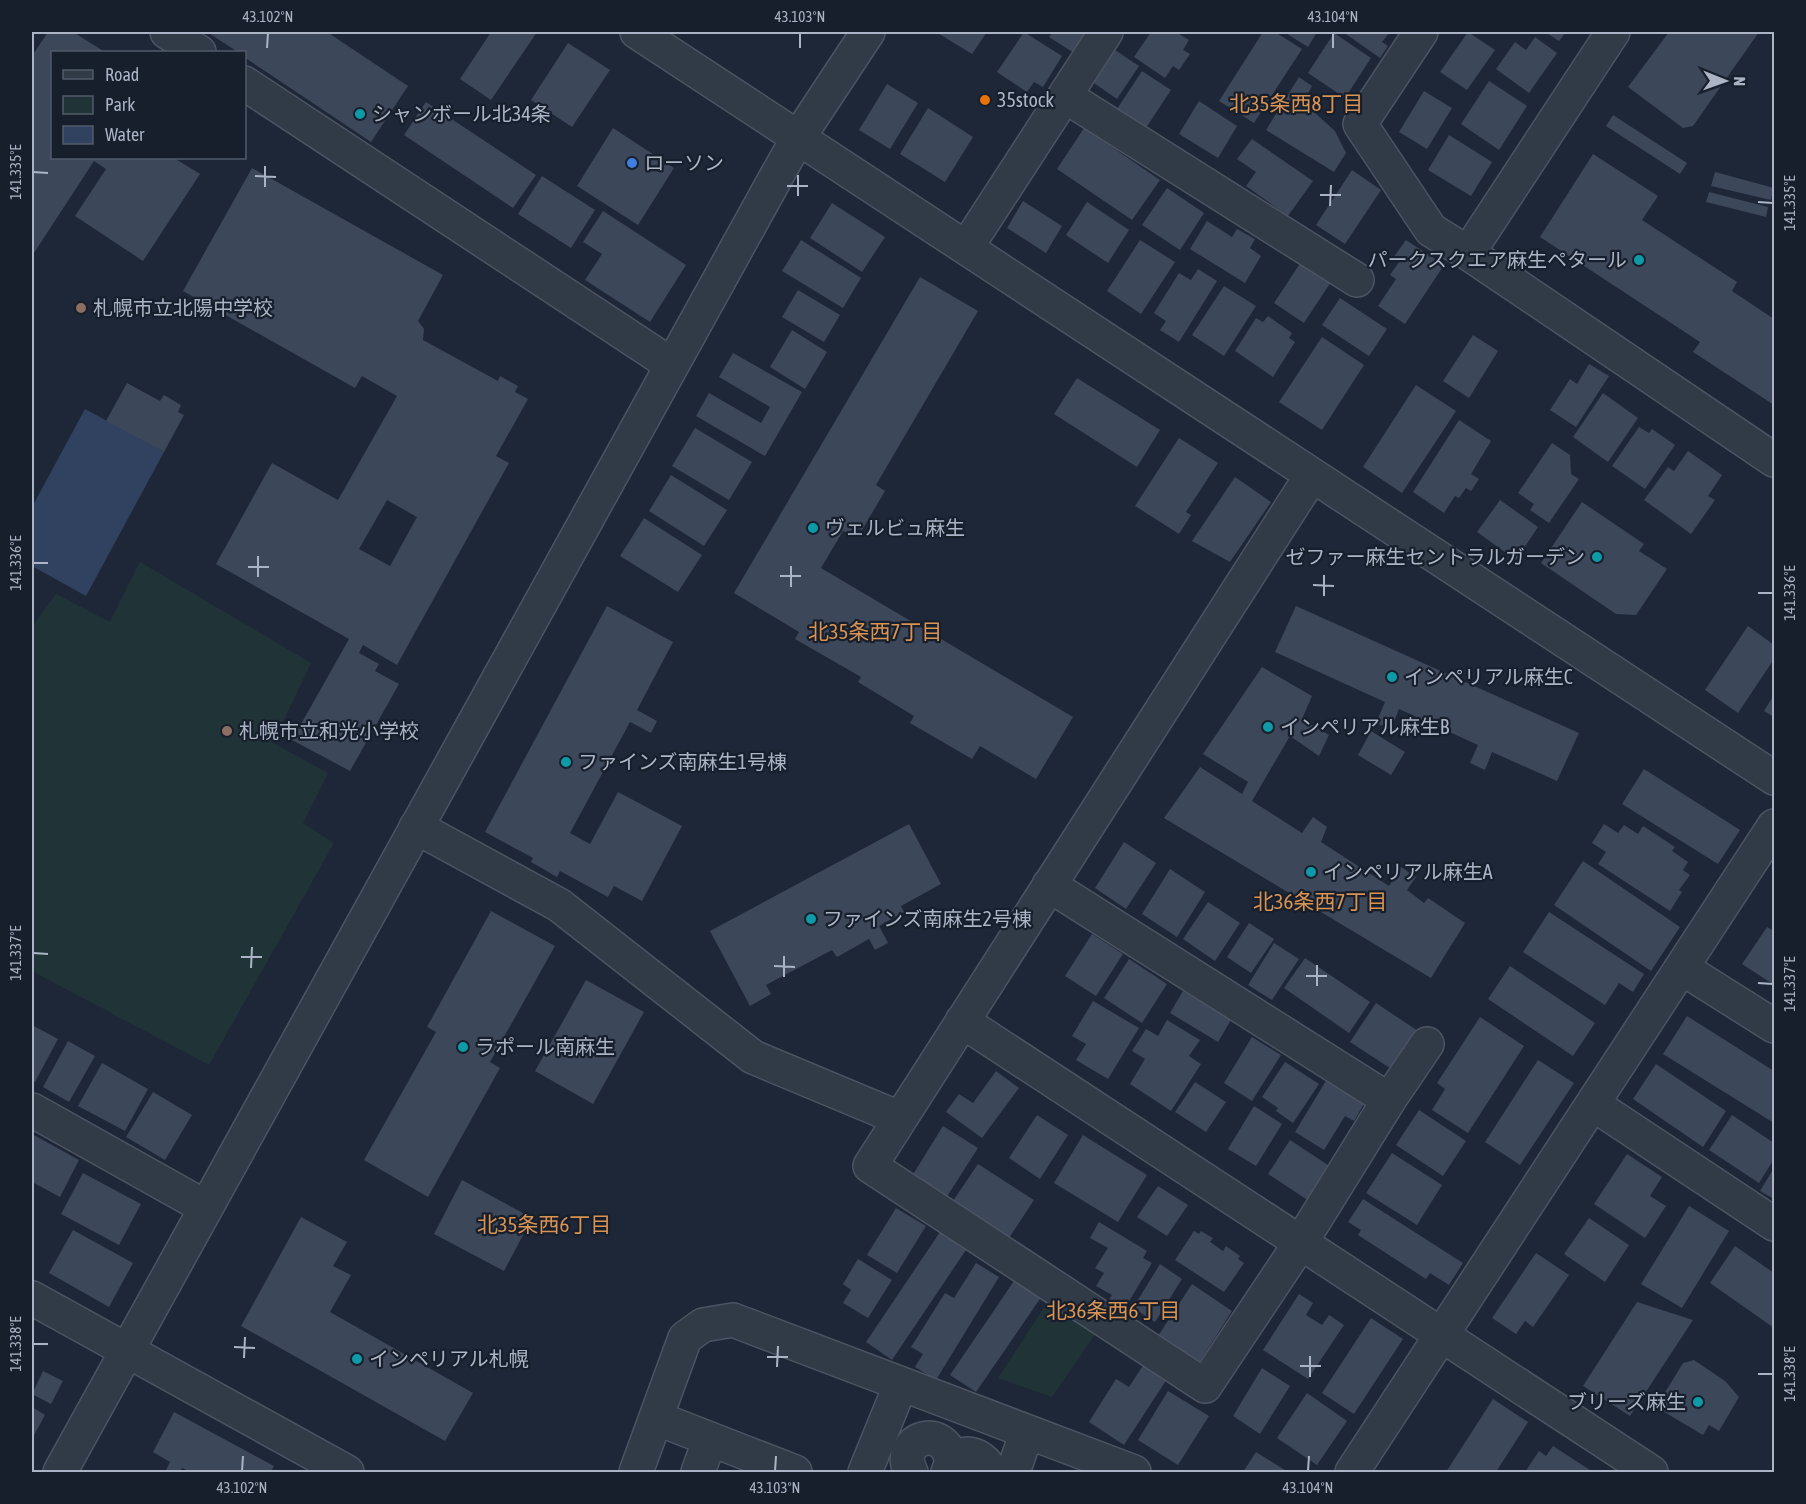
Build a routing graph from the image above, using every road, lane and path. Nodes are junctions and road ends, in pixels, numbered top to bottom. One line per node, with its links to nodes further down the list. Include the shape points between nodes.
1 (167, 32): 7 (street)
2 (637, 32): 10 (street)
3 (868, 32): 10 (street)
4 (1106, 32): 9 (street)
5 (1421, 32): 12 (street, via 1360,124 1431,230)
6 (1613, 32): 12 (street)
7 (197, 51)
8 (246, 84): 14 (street)
9 (1065, 96): 11 (street); 13 (street)
10 (798, 138): 11 (street); 14 (street)
11 (966, 248): 16 (street)
12 (1468, 253): 15 (street)
13 (1357, 280)
14 (672, 365): 18 (street)
15 (1774, 460)
16 (1312, 475): 17 (street); 20 (street)
17 (1774, 778)
18 (416, 826): 28 (street, via 559,905 753,1057); 29 (street)
19 (1774, 826): 21 (street)
20 (1049, 885): 22 (street); 25 (street)
21 (1682, 968): 23 (street); 26 (street)
22 (962, 1021): 28 (street); 31 (street)
23 (1774, 1026)
24 (1427, 1044): 25 (street)
25 (1389, 1100): 31 (street)
26 (1593, 1104): 30 (street); 33 (street)
27 (32, 1110): 29 (street)
28 (899, 1118): 31 (street, via 870,1166 1205,1386)
29 (206, 1208): 34 (street)
30 (1774, 1224)
31 (1301, 1242): 33 (street)
32 (32, 1298): 34 (street)
33 (1442, 1335): 53 (street); 54 (street)
34 (126, 1351): 43 (street); 46 (street)
35 (901, 1384): 36 (street, via 733,1320 703,1325 686,1338); 37 (street); 40 (street)
36 (656, 1418): 39 (street); 48 (street)
37 (993, 1419): 38 (street); 44 (street)
38 (1026, 1432): 45 (street); 52 (street)
39 (710, 1439): 42 (street); 49 (street)
40 (878, 1439): 41 (street); 51 (street)
41 (910, 1462): 44 (street, via 914,1443 935,1438)
42 (743, 1463): 50 (street)
43 (309, 1464): 47 (street)
44 (968, 1466)
45 (1133, 1472)
46 (60, 1473)
47 (347, 1473)
48 (636, 1473)
49 (698, 1473)
50 (795, 1473)
51 (865, 1473)
52 (1013, 1473)
53 (1352, 1473)
54 (1651, 1473)

